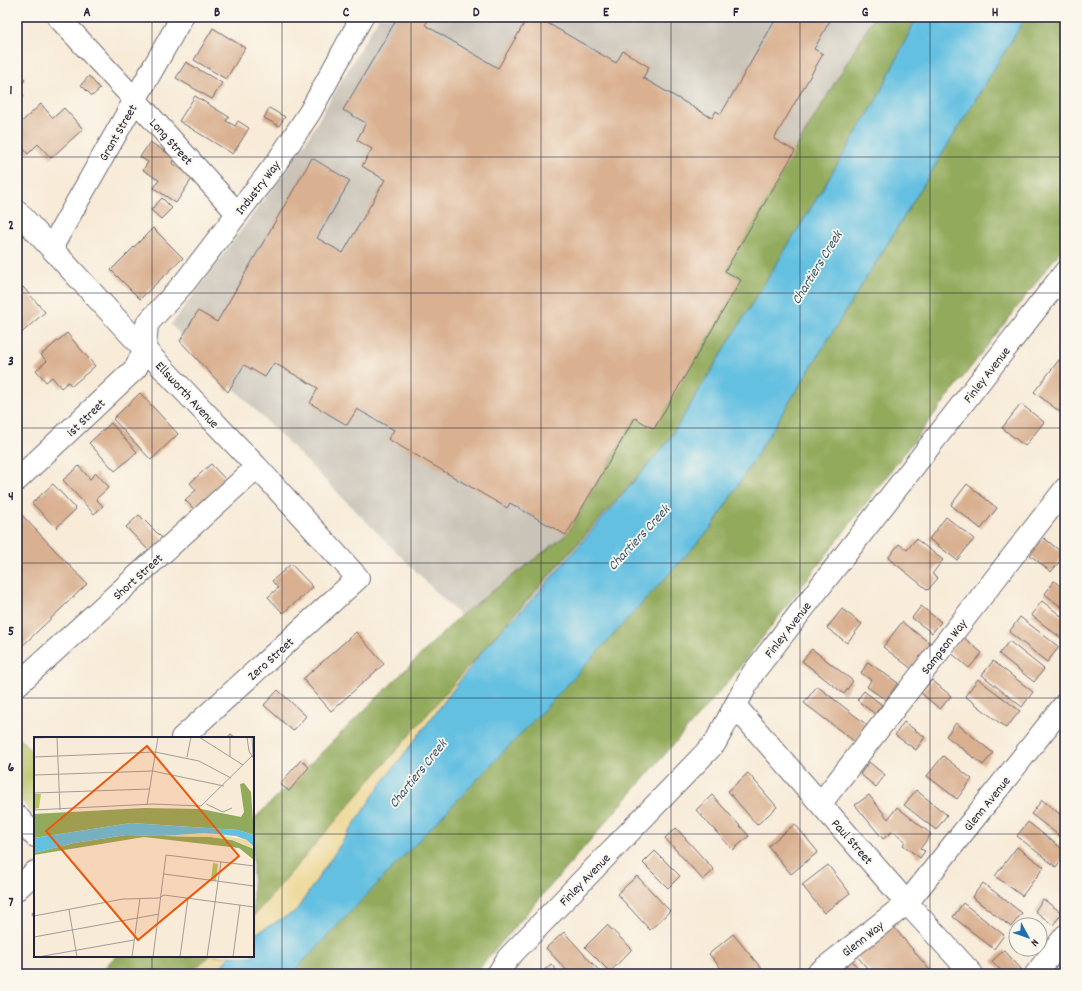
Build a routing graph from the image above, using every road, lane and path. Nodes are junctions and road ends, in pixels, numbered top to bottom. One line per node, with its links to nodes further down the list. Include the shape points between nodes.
1 (58, 17): 4 (street, Long Street)
2 (182, 17): 4 (street, Grant Street)
3 (362, 17): 6 (street, Industry Way, via 310,112 277,162)
4 (135, 100): 6 (street, Long Street); 7 (street, Grant Street)
5 (17, 211): 7 (street, Ellsworth Avenue)
6 (237, 214): 9 (street, Industry Way, via 186,282 147,324)
7 (51, 248): 9 (street, Ellsworth Avenue)
8 (1065, 272): 16 (street, Finley Avenue, via 753,673)
9 (145, 348): 10 (street, Ellsworth Avenue); 11 (street, 1st Street, via 136,368)
10 (258, 467): 13 (street, Ellsworth Avenue); 14 (street, Short Street)
11 (17, 480)
12 (1065, 489): 18 (street, Sampson Way)
13 (358, 578): 17 (street, Zero Street)
14 (17, 685)
15 (1065, 704): 23 (street, Glenn Avenue)
16 (736, 706): 18 (street, Paul Street); 25 (street, Finley Avenue, via 715,742 508,958)
17 (183, 737)
18 (821, 803): 23 (street, Paul Street)
19 (17, 816): 20 (street)
20 (34, 835)
21 (34, 873): 22 (street)
22 (17, 889)
23 (907, 903): 26 (street, Glenn Way); 27 (street, Paul Street)
24 (1065, 936): 28 (street)
25 (498, 974)
26 (817, 974)
27 (972, 974)
28 (1036, 974)

